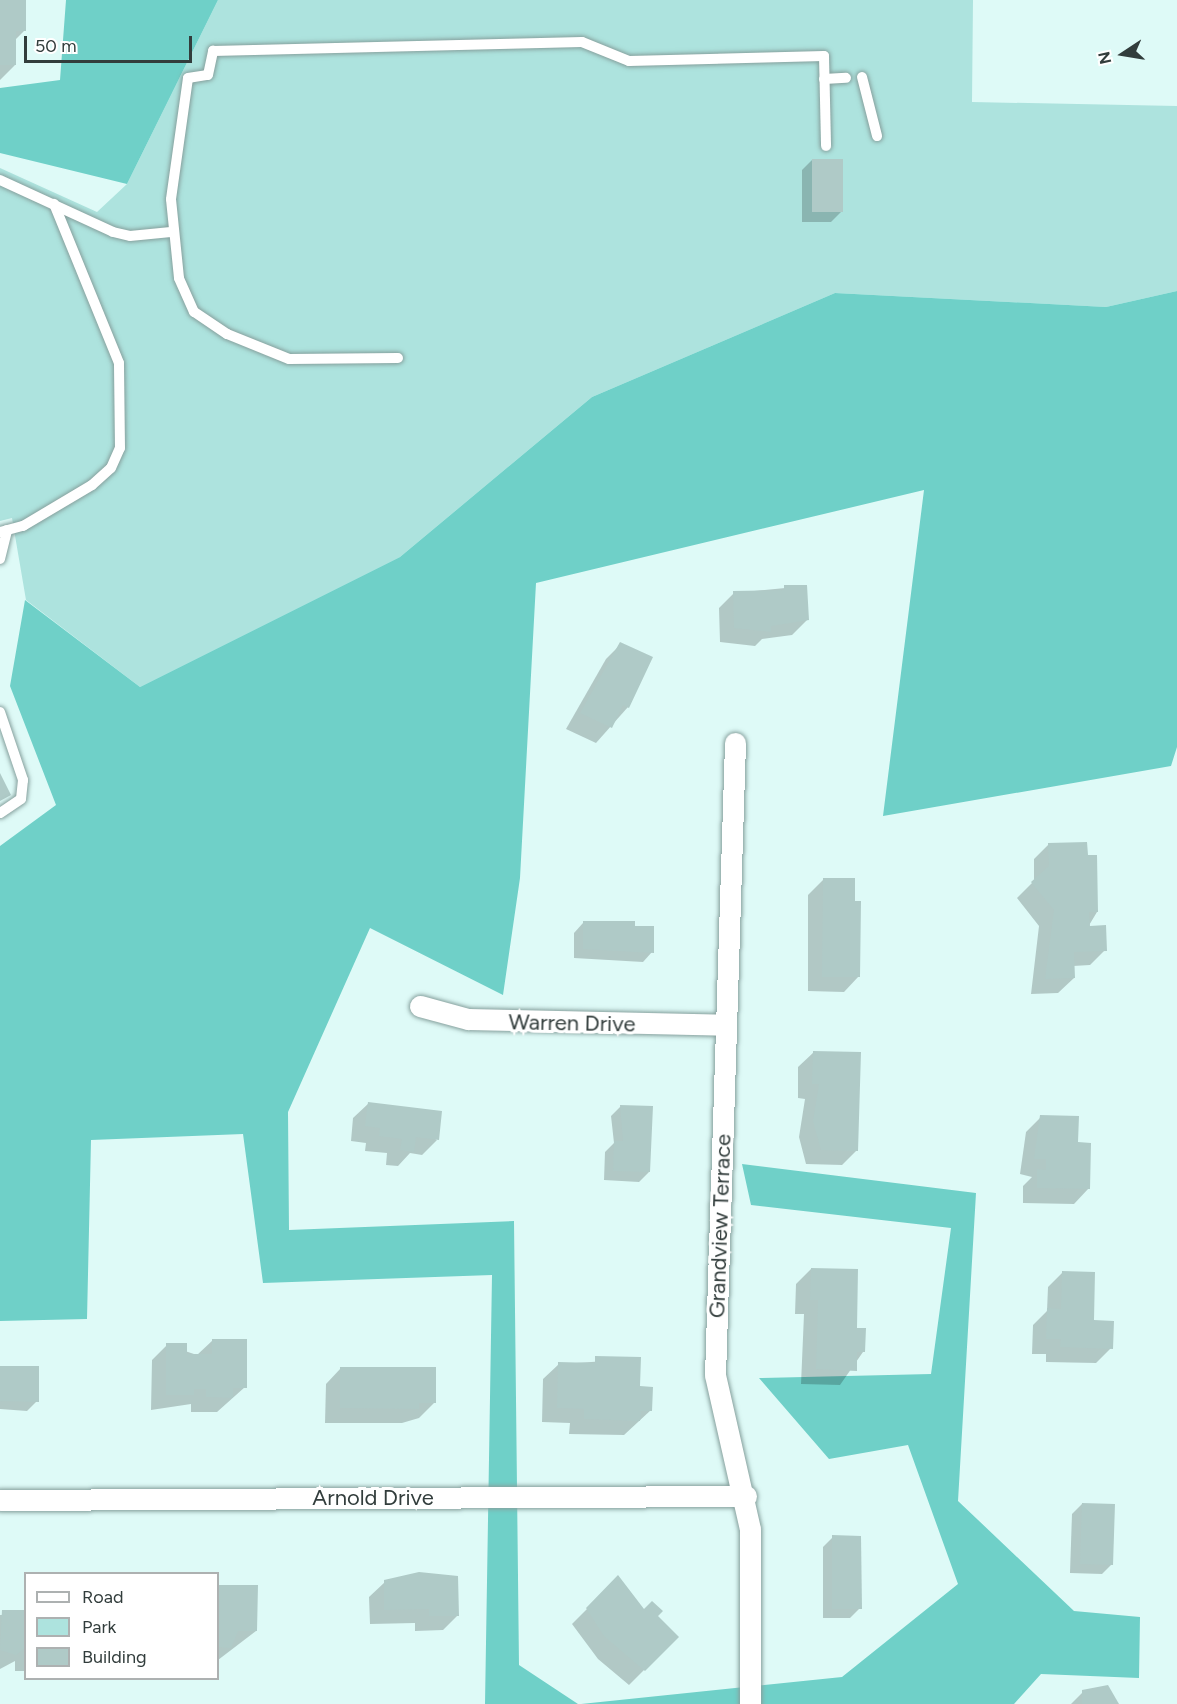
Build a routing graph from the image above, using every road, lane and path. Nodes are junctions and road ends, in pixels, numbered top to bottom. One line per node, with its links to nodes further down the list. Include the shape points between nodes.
1 (862, 77): 4 (lane)
2 (846, 78): 3 (lane)
3 (824, 79): 5 (lane); 8 (lane, via 824,56 629,61 582,42 213,51 208,75 188,78 179,118)
4 (877, 136)
5 (826, 146)
6 (0, 180): 7 (lane)
7 (54, 204): 8 (lane, via 130,236); 10 (lane, via 119,363 120,448 111,468 92,485)
8 (171, 232): 9 (lane, via 179,278 194,312 204,321 289,359)
9 (398, 358)
10 (4, 531): 11 (lane)
11 (0, 559)
12 (0, 712): 14 (lane, via 22,780 21,799)
13 (735, 743): 16 (street, Grandview Terrace)
14 (0, 813)
15 (420, 1006): 16 (street, Warren Drive, via 478,1020)
16 (726, 1025): 17 (street, Grandview Terrace, via 715,1375 720,1414)
17 (746, 1496): 18 (street, Arnold Drive); 19 (street, Grandview Terrace)
18 (0, 1500)
19 (750, 1704)

